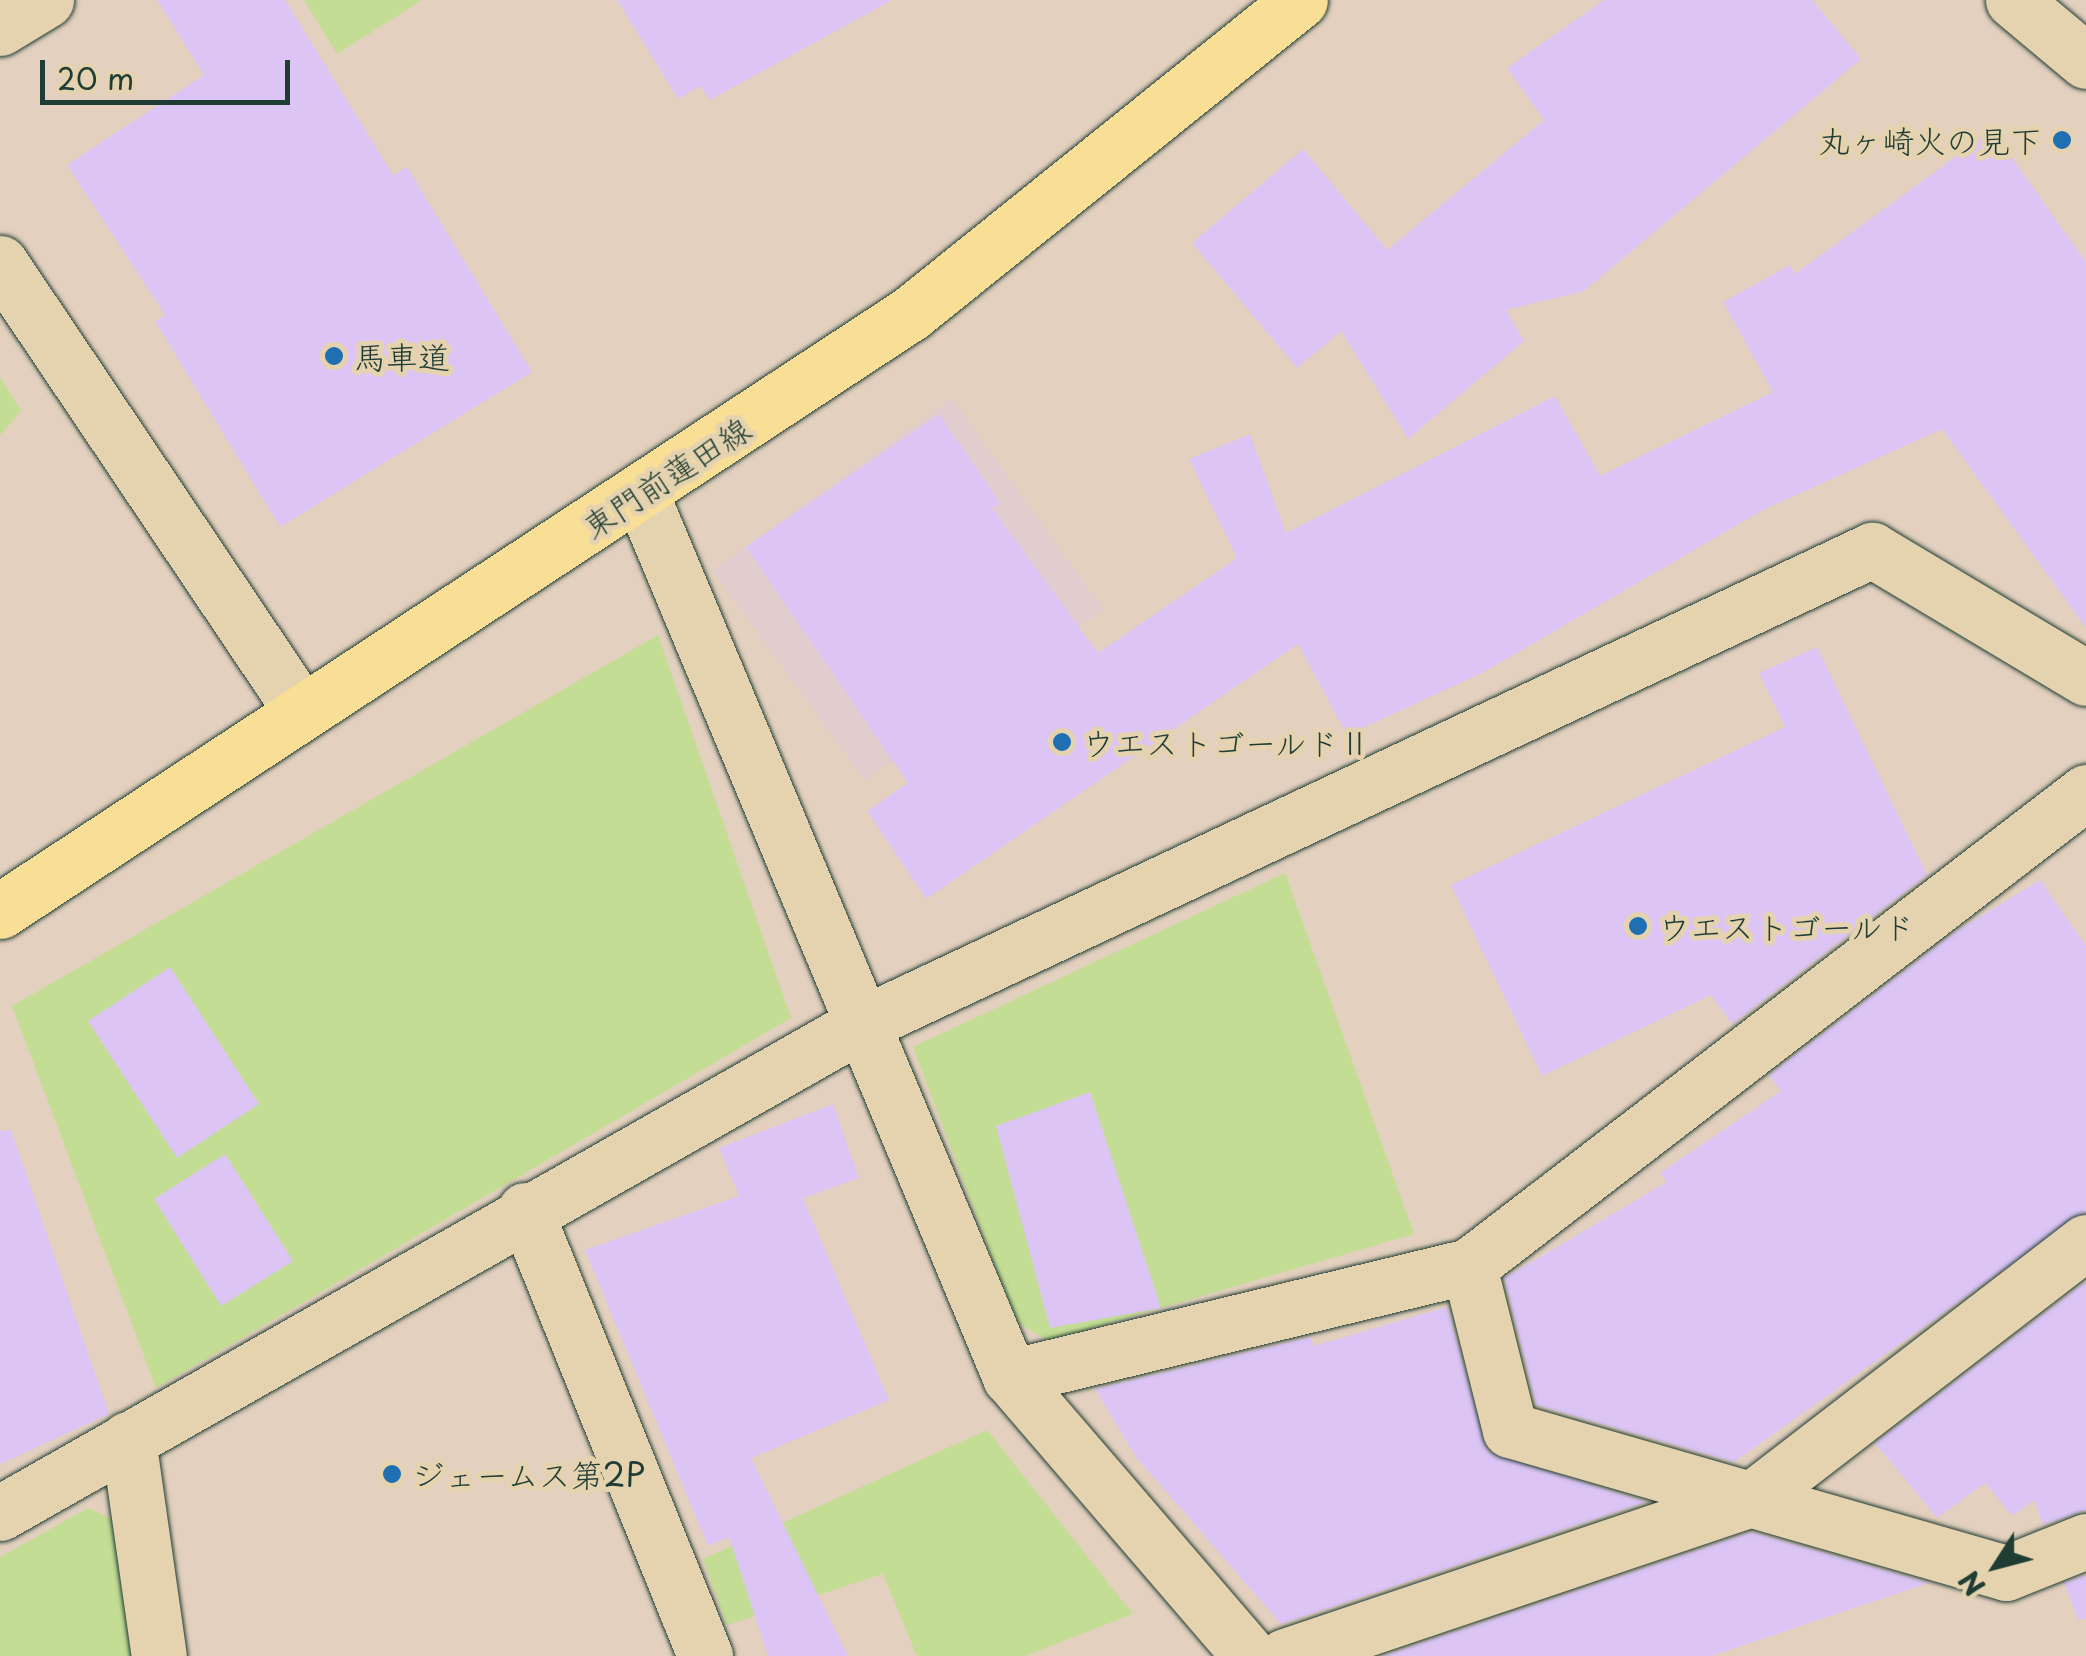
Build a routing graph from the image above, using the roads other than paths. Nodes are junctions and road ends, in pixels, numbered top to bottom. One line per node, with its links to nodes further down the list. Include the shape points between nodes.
1 (46, 0): 4 (street)
2 (1300, 0): 7 (main road, 東門前蓮田線, via 911,313)
3 (2013, 0): 5 (street)
4 (0, 28)
5 (2086, 61)
6 (0, 262): 9 (street)
7 (641, 494): 9 (main road, 東門前蓮田線); 12 (street)
8 (2086, 678): 12 (street, via 1872,550)
9 (302, 712): 11 (main road, 東門前蓮田線)
10 (2086, 792): 15 (street)
11 (0, 910)
12 (862, 1024): 13 (street); 16 (street)
13 (525, 1210): 17 (street); 22 (street)
14 (2086, 1242): 18 (street)
15 (1469, 1266): 16 (street); 18 (street, via 1510,1430)
16 (1010, 1376): 23 (street)
17 (128, 1439): 19 (street); 21 (street)
18 (1752, 1499): 20 (street, via 2006,1573); 24 (street)
19 (0, 1513)
20 (2086, 1541)
21 (159, 1656)
22 (704, 1656)
23 (1250, 1656)
24 (1286, 1656)

